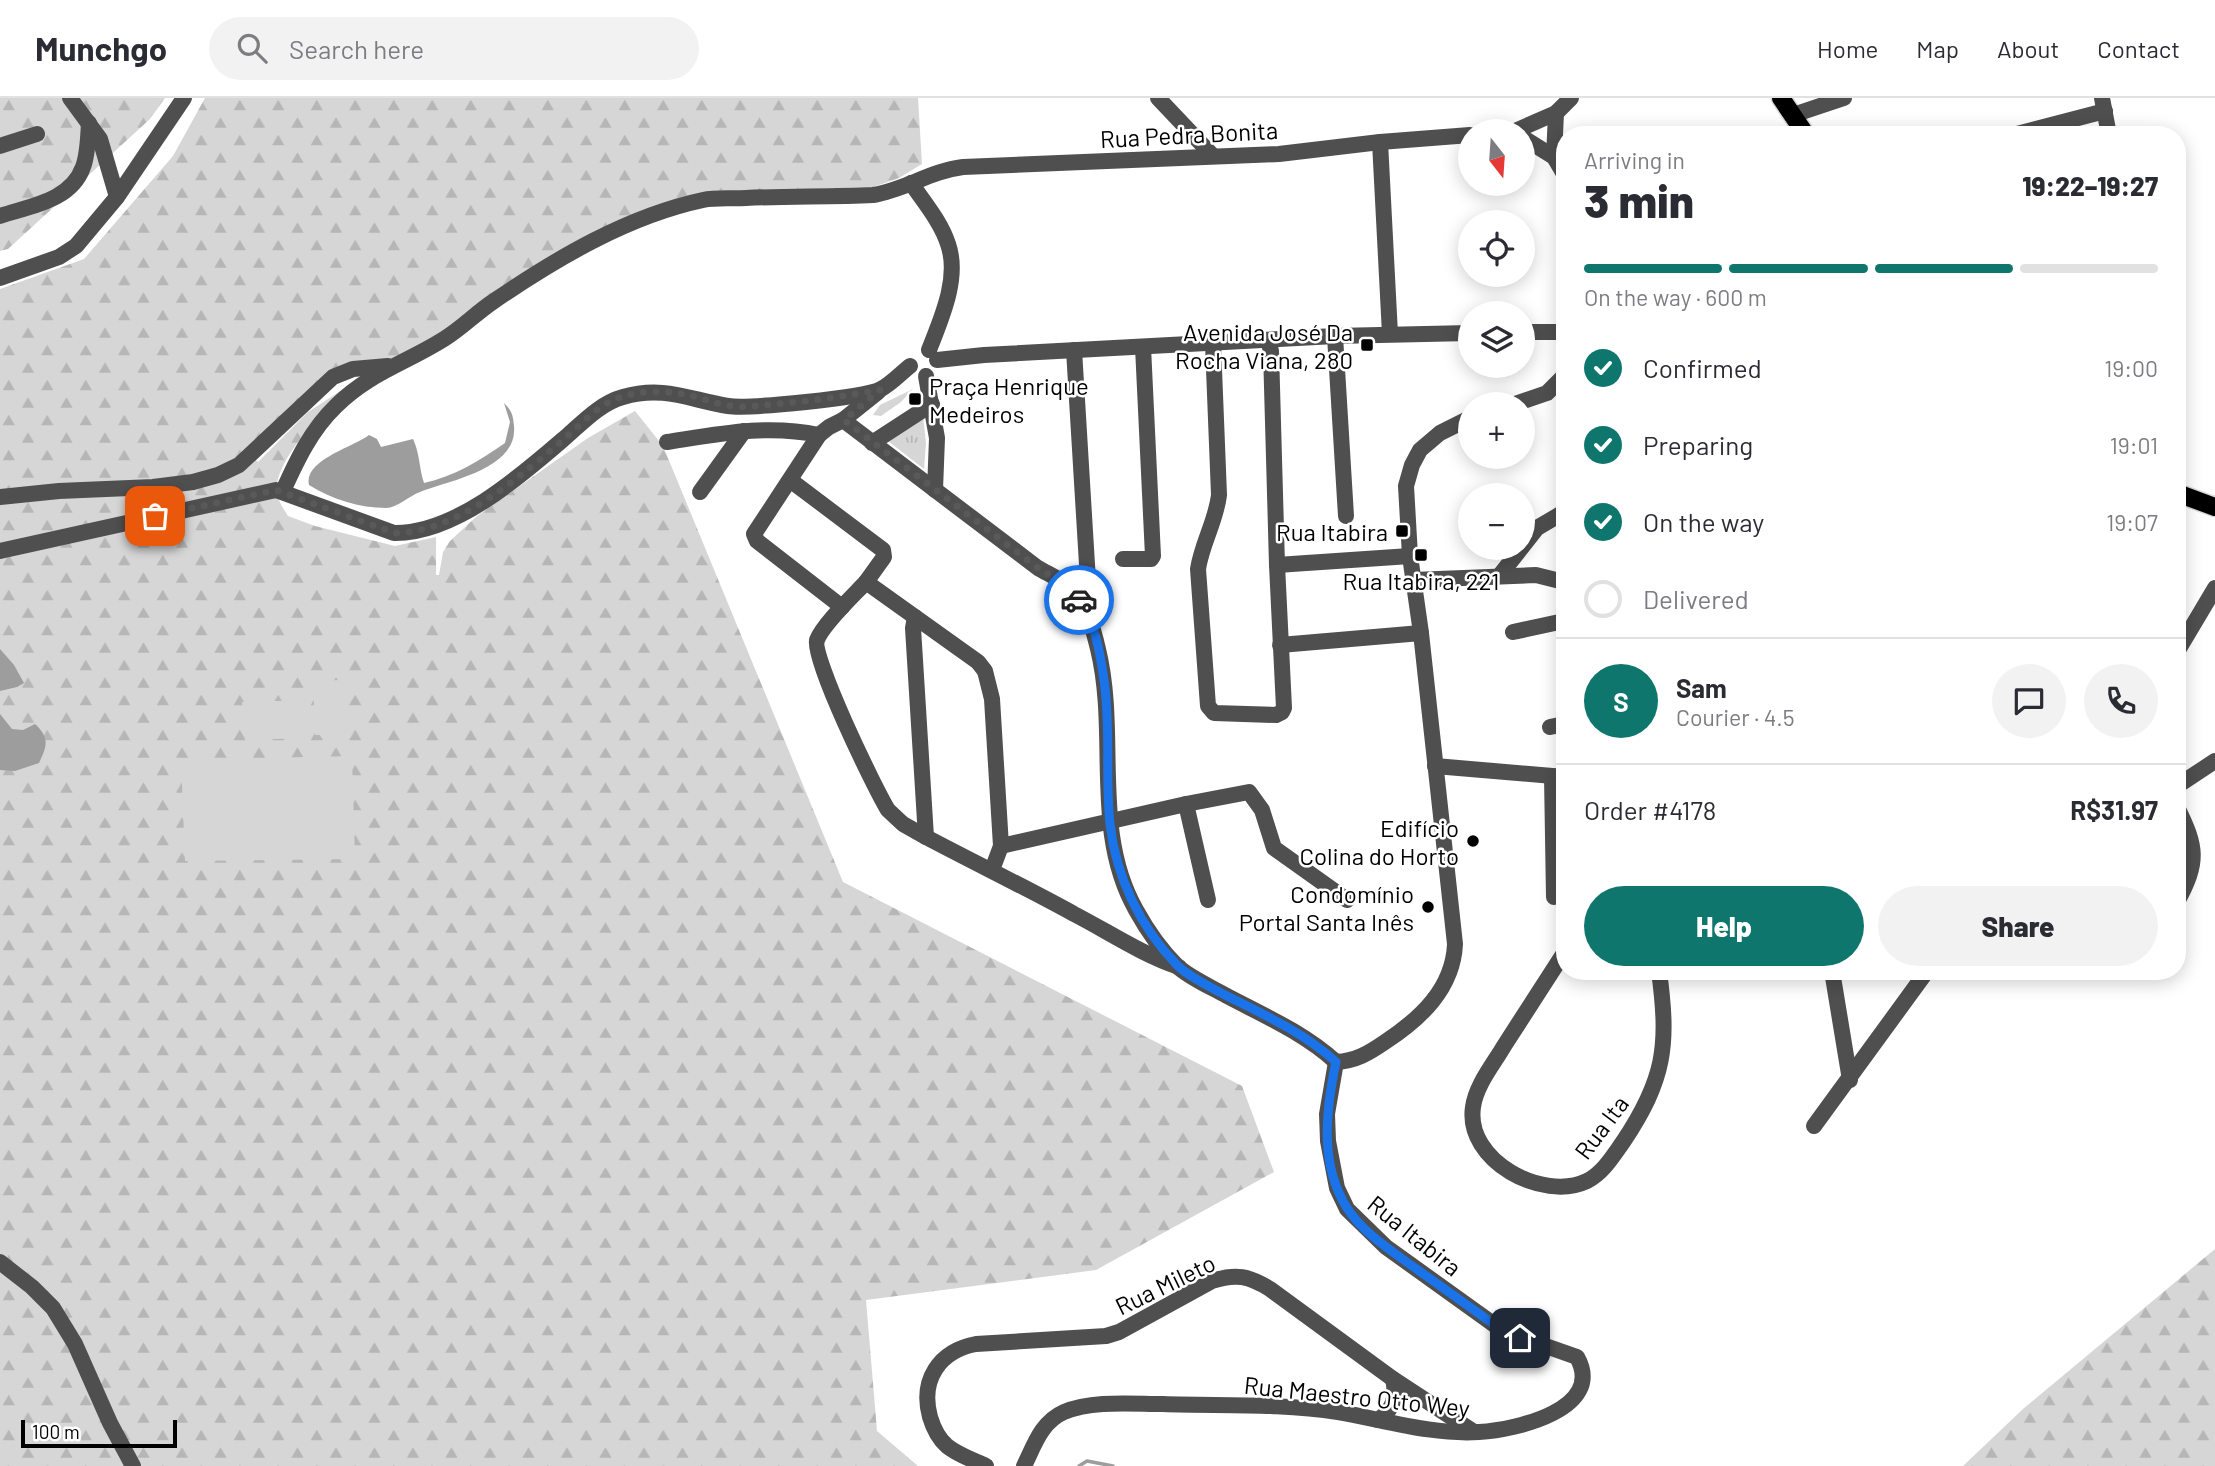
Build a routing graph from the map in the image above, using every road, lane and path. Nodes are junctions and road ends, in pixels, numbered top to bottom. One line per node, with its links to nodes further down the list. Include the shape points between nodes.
1 (70, 98): 12 (street)
2 (184, 98): 25 (street)
3 (1158, 98): 21 (street)
4 (1571, 98): 9 (street)
5 (1781, 98): 10 (main road)
6 (1844, 98): 7 (street)
7 (1825, 100): 10 (street)
8 (2104, 105): 14 (street); 15 (street)
9 (1556, 113): 11 (street); 22 (street)
10 (1793, 115): 13 (main road)
11 (1535, 122)
12 (89, 123): 25 (street, via 100,139); 26 (street, via 83,167 74,184 61,196)
13 (1800, 126)
14 (2040, 126)
15 (2108, 126)
16 (37, 134): 20 (street)
17 (1458, 136): 18 (street, Rua Pedra Bonita)
18 (1381, 142): 21 (street, Rua Pedra Bonita); 31 (street)
19 (1535, 145): 22 (street)
20 (0, 146)
21 (1212, 155): 24 (street, Rua Pedra Bonita, via 963,167)
22 (1554, 157): 23 (street)
23 (1556, 160)
24 (911, 183): 37 (street, via 942,229 951,252 950,289); 38 (street, Rua Pedra Bonita, via 873,195 714,198 672,208 570,253 493,301 446,338)
25 (117, 197): 27 (street, via 68,253)
26 (0, 216)
27 (0, 278)
28 (1535, 332): 29 (street)
29 (1556, 332)
30 (1458, 333): 31 (street)
31 (1390, 334): 32 (street)
32 (1335, 336): 33 (street); 60 (street)
33 (1268, 340): 34 (street); 65 (street)
34 (1213, 344): 35 (street); 78 (street, via 1219,495 1216,516 1202,548 1198,583 1209,709 1214,713 1276,715 1284,708)
35 (1143, 347): 36 (street); 64 (street, via 1153,556)
36 (1074, 350): 37 (street); 73 (street)
37 (933, 355): 39 (street, via 923,349 915,351); 40 (street, via 935,368)
38 (394, 364): 52 (street, via 353,369 333,377 239,465 192,482); 54 (street, via 335,406 301,452)
39 (910, 366): 40 (street, via 916,374); 42 (street)
40 (926, 376): 44 (street)
41 (1556, 384): 43 (street)
42 (880, 390): 45 (street); 54 (street, via 744,406 664,392 621,397 600,408 489,498 457,516 407,532 394,533)
43 (1535, 397)
44 (932, 404): 50 (street); 53 (street, via 937,438)
45 (844, 420): 48 (street); 50 (street)
46 (1458, 424): 63 (street, via 1420,450 1412,465 1406,486)
47 (744, 431): 48 (street, via 791,429); 49 (street); 55 (street)
48 (819, 435): 51 (street)
49 (667, 442)
50 (872, 443): 53 (street)
51 (790, 480): 69 (street, via 883,550 884,557); 71 (street, via 754,534)
52 (153, 487): 56 (street); 59 (street)
53 (935, 490): 73 (street, via 1073,590)
54 (283, 491): 59 (street, via 264,491)
55 (700, 492)
56 (0, 496)
57 (2186, 496): 58 (main road)
58 (2215, 507)
59 (155, 516): 62 (street)
60 (1346, 516)
61 (1556, 517): 66 (street, via 1537,528)
62 (0, 551)
63 (1410, 556): 65 (street); 67 (street)
64 (1123, 559)
65 (1277, 565): 78 (street)
66 (1500, 575): 67 (street); 68 (street)
67 (1413, 580): 76 (street)
68 (1556, 580)
69 (866, 582): 71 (street); 72 (street)
70 (2215, 589): 77 (street)
71 (842, 607): 87 (street, via 817,640 817,654 888,810)
72 (915, 617): 87 (street); 88 (street, via 985,671 992,699)
73 (1090, 617): 84 (street, via 1108,702)
74 (1556, 623): 75 (street)
75 (1513, 632)
76 (1421, 633): 78 (street); 80 (street)
77 (2186, 637)
78 (1280, 645)
79 (2215, 761): 82 (street)
80 (1435, 766): 81 (street); 99 (street, via 1455,944 1451,968 1440,991 1417,1018 1367,1054)
81 (1556, 776)
82 (2186, 780)
83 (1186, 804): 84 (street); 92 (street); 93 (street, via 1249,792 1262,810 1278,853)
84 (1110, 823): 88 (street); 95 (street, via 1123,883 1150,932)
85 (2186, 825): 90 (street, via 2193,853)
86 (1556, 836): 91 (street)
87 (926, 837): 89 (street)
88 (1001, 846): 89 (street)
89 (992, 870): 95 (street, via 1147,955)
90 (2186, 884)
91 (1554, 897)
92 (1208, 900)
93 (1346, 900)
94 (1556, 966): 96 (street, Rua Ita, via 1487,1074 1472,1109 1478,1135 1491,1156 1537,1185 1588,1181 1606,1166 1646,1106 1663,1049)
95 (1179, 967): 99 (street, via 1306,1037)
96 (1659, 980)
97 (1833, 980): 100 (street)
98 (1921, 980): 100 (street)
99 (1336, 1062): 104 (street, Rua Itabira, via 1327,1114 1328,1141 1334,1178 1347,1209 1386,1247 1503,1331 1577,1357 1584,1377)
100 (1850, 1080): 101 (street)
101 (1814, 1126)
102 (0, 1262): 107 (street, via 54,1308)
103 (1393, 1379): 105 (street, via 1394,1402); 106 (street, Rua Mileto); 108 (street, Rua Mileto, via 1255,1279 1227,1276 1106,1336 976,1344 950,1353 928,1383 928,1411 946,1445)
104 (1578, 1393): 106 (street, Rua Maestro Otto Wey, via 1531,1423)
105 (1378, 1420): 106 (street, Rua Maestro Otto Wey); 109 (street, Rua Maestro Otto Wey, via 1249,1405 1085,1407 1066,1411 1045,1425)
106 (1476, 1433)
107 (133, 1466)
108 (986, 1466)
109 (1024, 1466)

